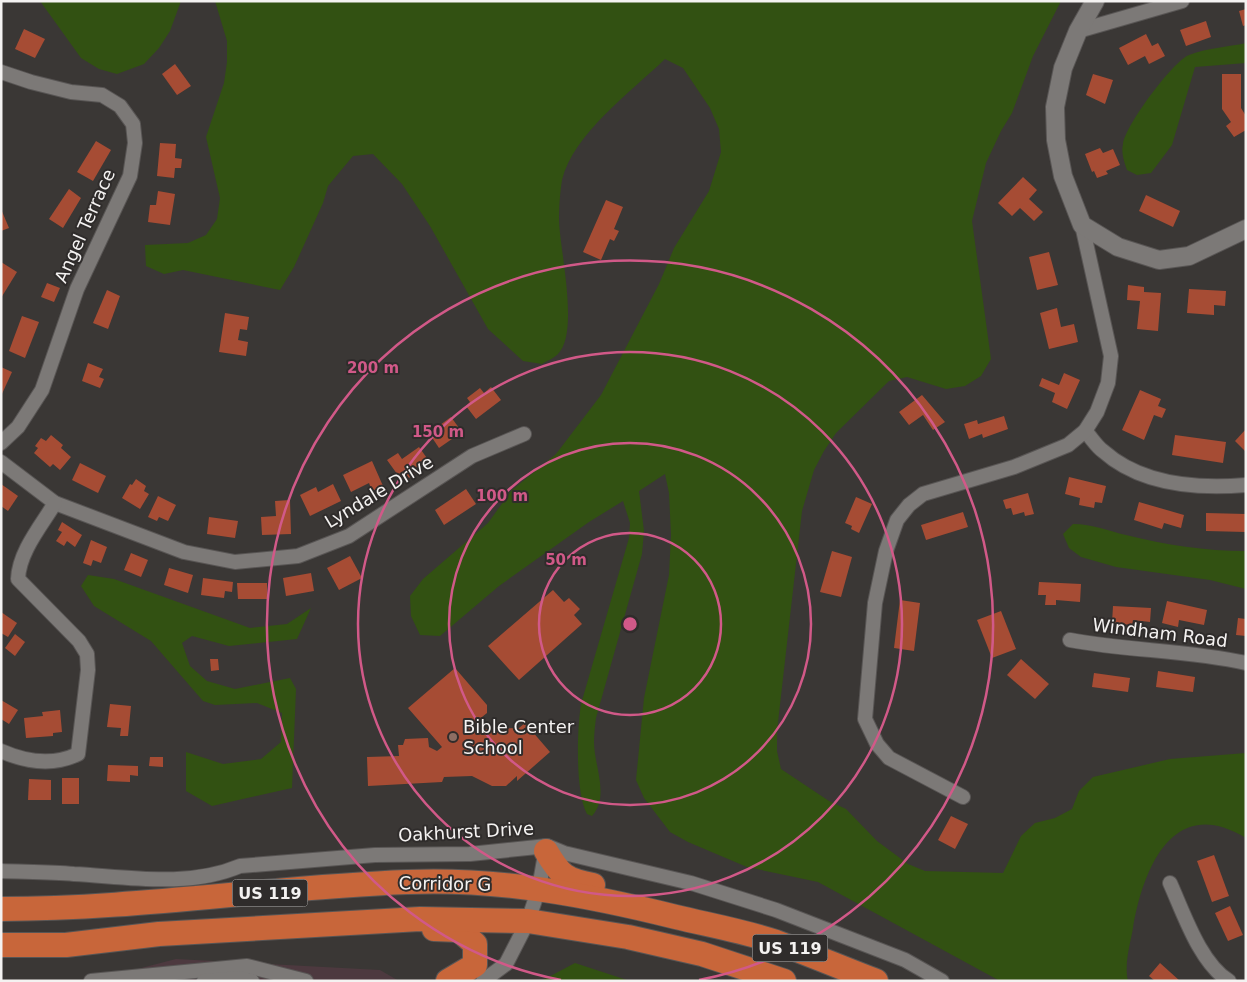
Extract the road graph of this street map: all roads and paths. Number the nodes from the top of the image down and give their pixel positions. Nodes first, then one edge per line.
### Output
1 (1095, 1) edge
2 (1182, 1) edge
3 (1078, 31) junction
4 (1, 72) edge
5 (1082, 225) junction
6 (1246, 229) edge
7 (1085, 430) junction
8 (524, 434) dead end
9 (1, 443) edge
10 (1, 462) edge
11 (1246, 485) edge
12 (55, 503) junction
13 (1070, 640) dead end
14 (1246, 663) edge
15 (1, 751) edge
16 (963, 797) dead end
17 (546, 849) junction
18 (1, 871) edge
19 (1170, 883) dead end
20 (539, 888) junction
21 (1, 909) edge
22 (528, 920) junction
23 (308, 925) junction
24 (741, 932) junction
25 (1, 945) edge
26 (486, 978) edge
27 (91, 981) edge
28 (204, 981) edge
29 (252, 981) edge
30 (306, 981) edge
31 (448, 981) edge
32 (464, 981) edge
33 (784, 981) edge
34 (876, 981) edge
35 (942, 981) edge
36 (1229, 981) edge

1 - 3 street
2 - 3 street
3 - 5 street
4 - 9 street, Angel Terrace
5 - 6 street
5 - 7 street
7 - 11 street
7 - 16 street
8 - 12 street, Lyndale Drive
10 - 12 street, Lyndale Drive
12 - 15 street
13 - 14 street, Windham Road
17 - 18 street, Oakhurst Drive
17 - 20 street
17 - 24 highway
17 - 35 street, Oakhurst Drive
19 - 36 street
20 - 21 highway, Corridor G / US 119
20 - 22 street
20 - 24 highway, Corridor G / US 119
22 - 23 highway, Corridor G / US 119
22 - 26 street
22 - 33 highway, Corridor G / US 119
23 - 25 highway, Corridor G / US 119
23 - 31 highway
24 - 34 highway, Corridor G / US 119
26 - 32 street
27 - 30 street
28 - 29 street

